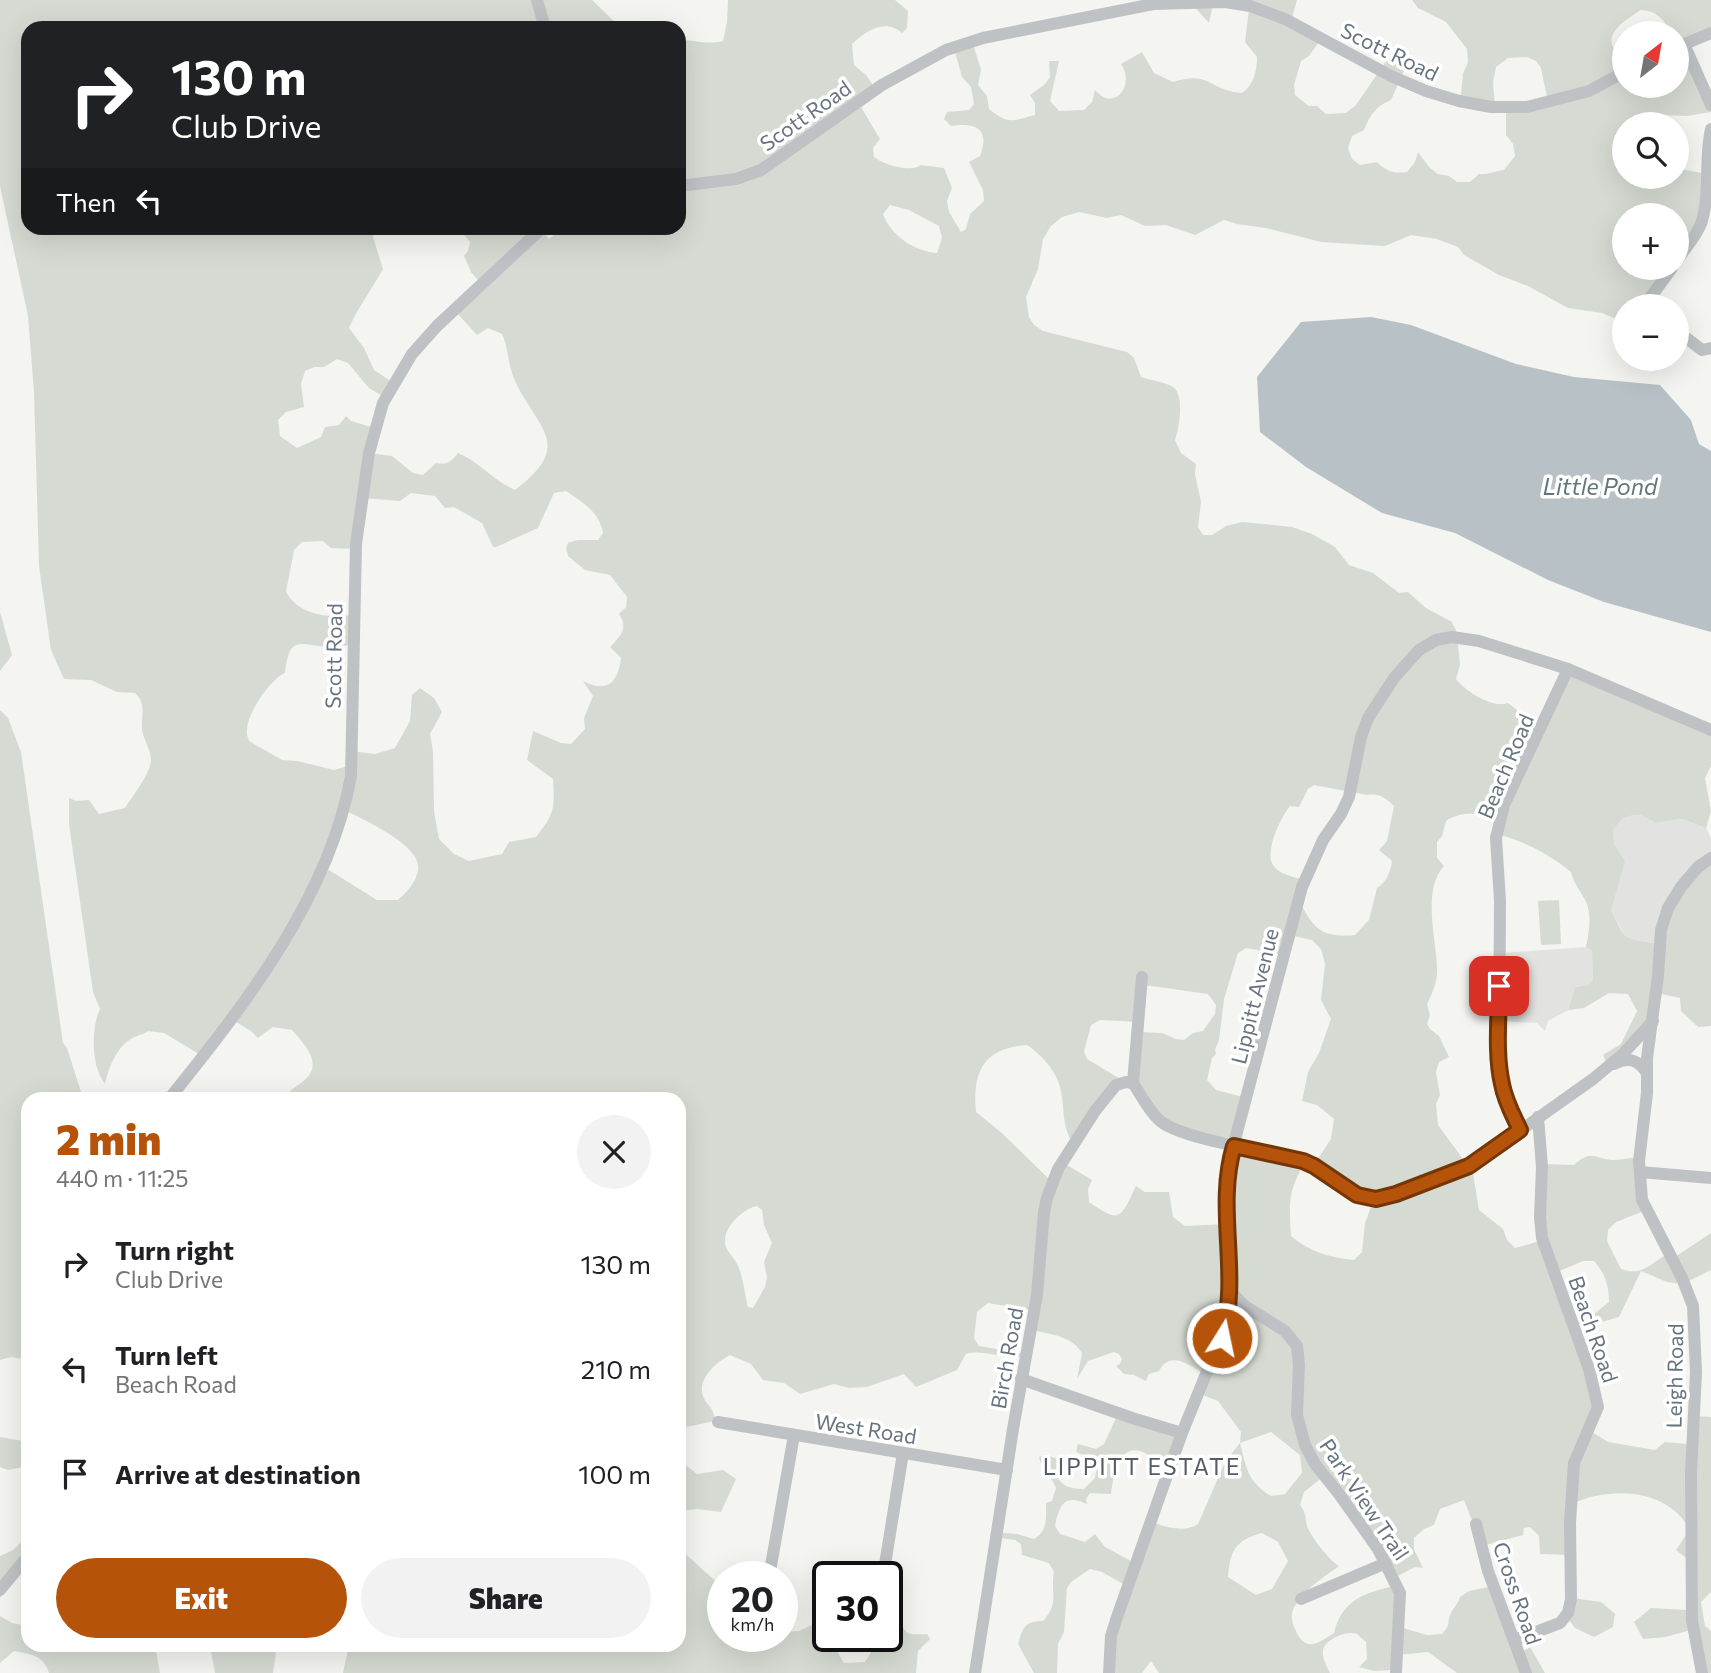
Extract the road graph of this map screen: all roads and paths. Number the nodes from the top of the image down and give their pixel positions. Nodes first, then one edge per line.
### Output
1 (537, 0) edge
2 (543, 21) edge
3 (1711, 33) edge
4 (1689, 42) edge
5 (1689, 63) edge
6 (1612, 79) edge
7 (1711, 105) edge
8 (1711, 129) edge
9 (686, 185) edge
10 (534, 235) edge
11 (1689, 244) edge
12 (1663, 280) edge
13 (1652, 294) edge
14 (1689, 340) edge
15 (1711, 348) edge
16 (1568, 669) junction
17 (1711, 730) edge
18 (1711, 858) edge
19 (1142, 977) dead end
20 (1653, 1021) junction
21 (1607, 1067) junction
22 (1647, 1073) junction
23 (1133, 1083) junction
24 (175, 1092) edge
25 (1538, 1117) junction
26 (1520, 1130) junction
27 (1234, 1146) junction
28 (1640, 1172) junction
29 (1711, 1178) edge
30 (1229, 1290) junction
31 (1021, 1380) junction
32 (718, 1422) dead end
33 (1182, 1433) junction
34 (794, 1435) junction
35 (903, 1453) junction
36 (1007, 1470) junction
37 (1476, 1524) dead end
38 (772, 1561) edge
39 (886, 1561) edge
40 (1385, 1563) junction
41 (21, 1564) edge
42 (0, 1590) edge
43 (1301, 1599) dead end
44 (1514, 1640) junction
45 (975, 1673) edge
46 (1109, 1673) edge
47 (1395, 1673) edge
48 (1525, 1673) edge
49 (1702, 1673) edge

1 - 2 street
3 - 4 street
5 - 7 street
6 - 9 street, Scott Road
8 - 11 street
10 - 24 street, Scott Road
12 - 13 street
14 - 15 street
16 - 17 street, Lippitt Avenue
16 - 26 street, Beach Road
16 - 27 street, Lippitt Avenue
18 - 20 street, Leigh Road
19 - 23 street
20 - 21 street
20 - 22 street, Leigh Road
21 - 22 street
21 - 25 street
22 - 28 street, Leigh Road
23 - 27 street
23 - 31 street, Birch Road
25 - 26 street
25 - 44 street, Beach Road
26 - 27 street
27 - 30 street, Lippitt Avenue
28 - 29 street
28 - 49 street, Leigh Road
30 - 33 street, Lippitt Avenue
30 - 40 street, Park View Trail
31 - 33 street
31 - 36 street, Birch Road
32 - 34 street, West Road
33 - 46 street, Lippitt Avenue
34 - 35 street, West Road
34 - 38 street
35 - 36 street, West Road
35 - 39 street
36 - 45 street, Birch Road
37 - 44 street, Cross Road
40 - 43 street
40 - 47 street, Park View Trail
41 - 42 street
44 - 48 street, Cross Road

